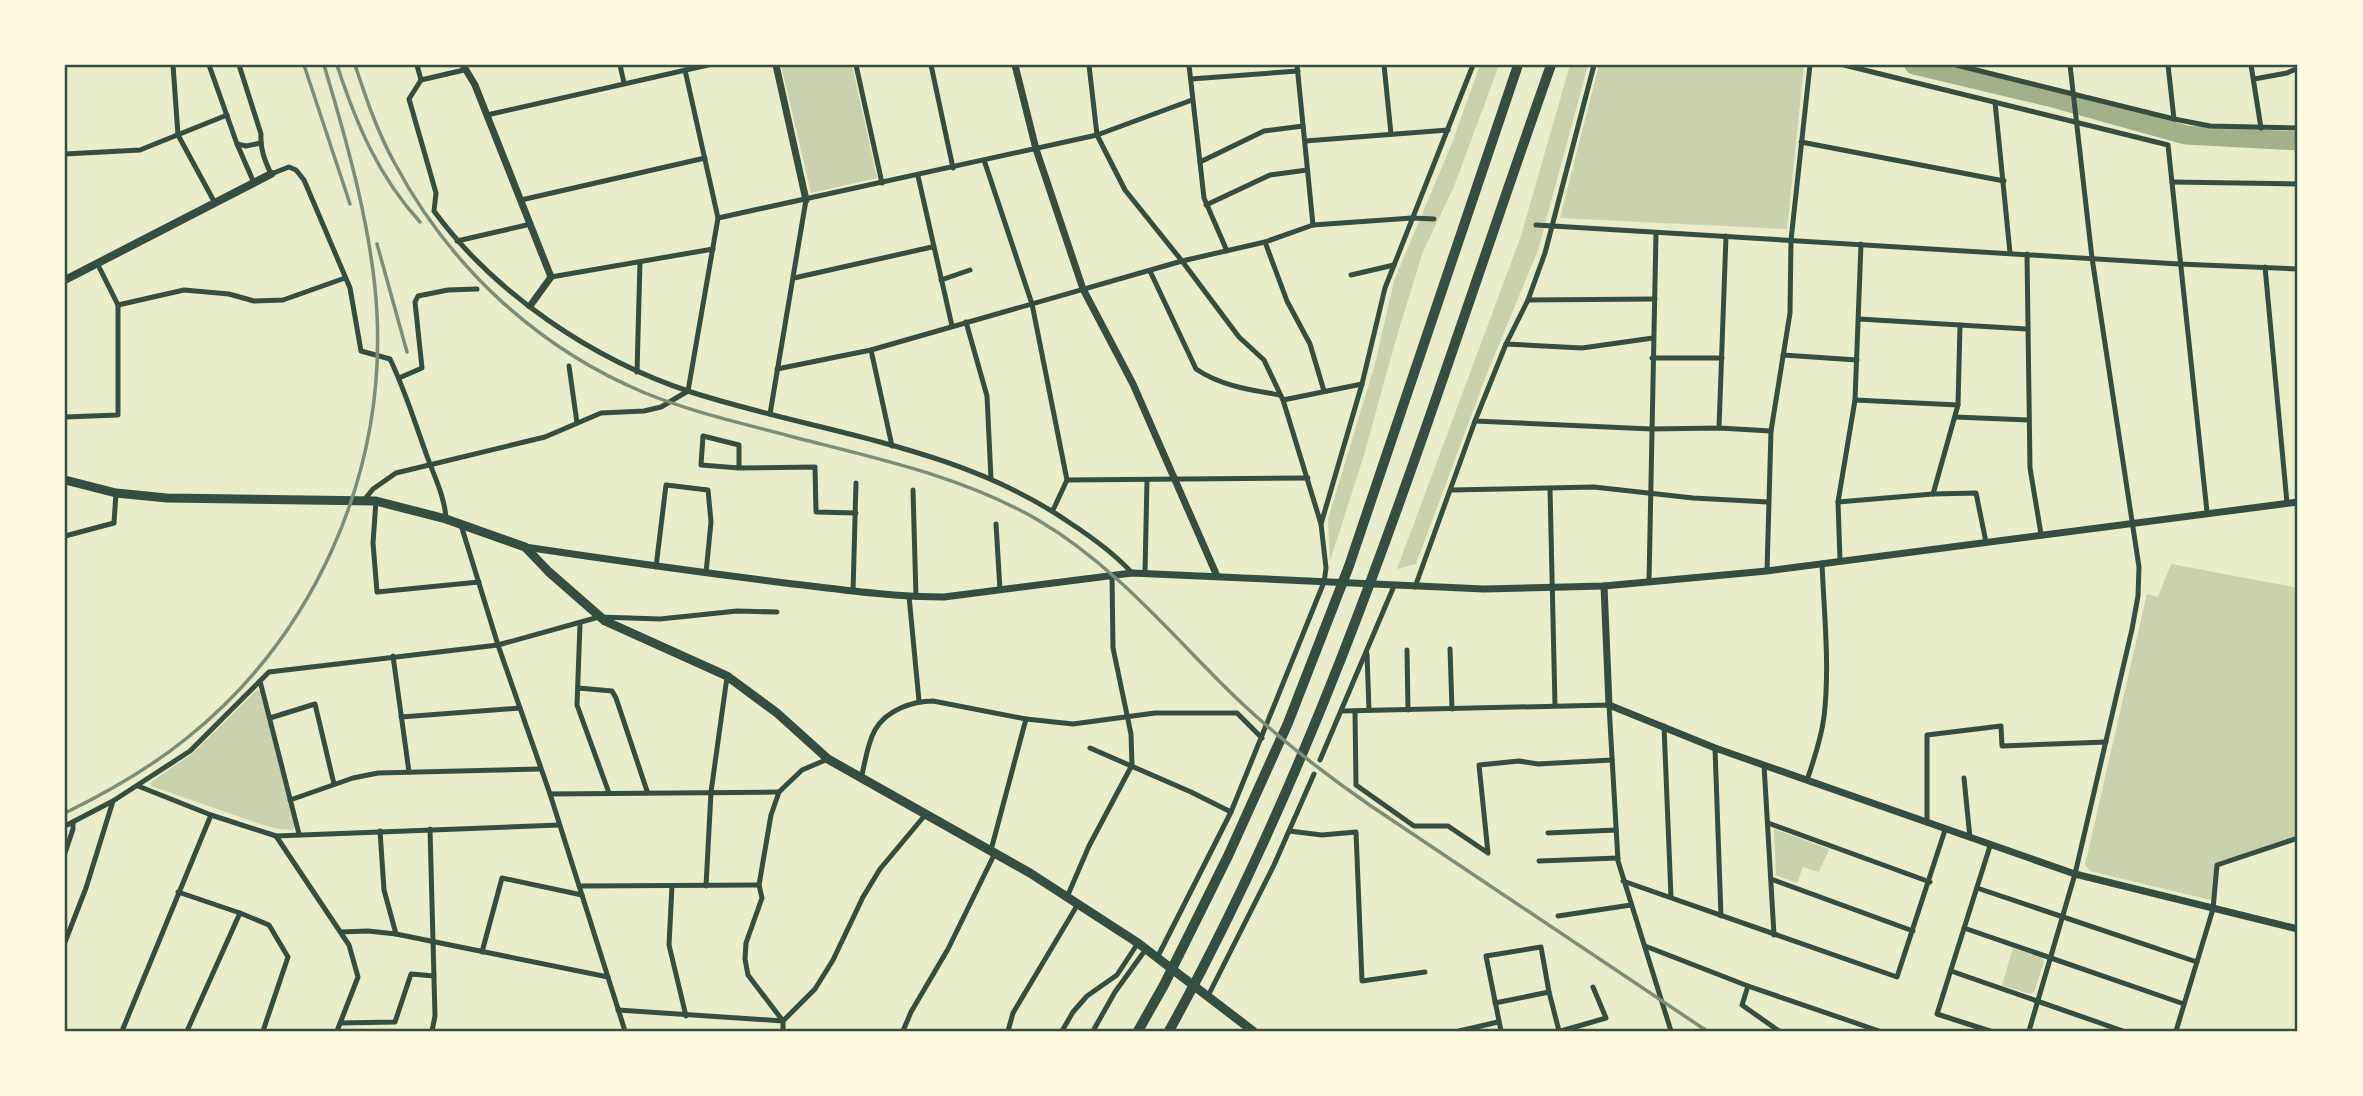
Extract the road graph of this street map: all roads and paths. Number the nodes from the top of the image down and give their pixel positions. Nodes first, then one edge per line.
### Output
1 (173, 65) edge
2 (209, 65) edge
3 (239, 65) edge
4 (417, 65) edge
5 (620, 65) edge
6 (708, 65) edge
7 (776, 65) edge
8 (856, 65) edge
9 (931, 65) edge
10 (1015, 65) edge
11 (1089, 65) edge
12 (1189, 65) edge
13 (1384, 65) edge
14 (1473, 65) edge
15 (1518, 65) edge
16 (1551, 65) edge
17 (1594, 65) edge
18 (1810, 65) edge
19 (1844, 65) edge
20 (1956, 65) edge
21 (1987, 65) edge
22 (2070, 65) edge
23 (2168, 65) edge
24 (2251, 65) edge
25 (464, 67) edge
26 (1297, 68) edge
27 (2298, 68) edge
28 (685, 70) junction
29 (1988, 73) junction
30 (1191, 79) junction
31 (2254, 79) junction
32 (421, 80) junction
33 (624, 83) junction
34 (2073, 95) junction
35 (1192, 100) junction
36 (1995, 102) junction
37 (228, 115) junction
38 (487, 115) junction
39 (2174, 119) junction
40 (2076, 121) junction
41 (1303, 126) junction
42 (2261, 128) junction
43 (2298, 128) edge
44 (1448, 130) junction
45 (1391, 134) junction
46 (178, 135) junction
47 (1097, 135) junction
48 (1305, 141) junction
49 (1801, 142) junction
50 (261, 143) junction
51 (237, 144) junction
52 (1036, 149) junction
53 (65, 154) edge
54 (705, 159) junction
55 (984, 160) junction
56 (1200, 162) junction
57 (953, 168) junction
58 (1307, 170) junction
59 (271, 174) junction
60 (918, 176) junction
61 (2004, 181) junction
62 (2172, 182) junction
63 (254, 183) junction
64 (882, 183) junction
65 (2298, 184) edge
66 (522, 200) junction
67 (806, 200) junction
68 (215, 203) junction
69 (1206, 205) junction
70 (718, 218) junction
71 (1412, 218) junction
72 (1434, 219) dead end
73 (531, 223) junction
74 (1312, 225) junction
75 (1536, 225) dead end
76 (1552, 226) junction
77 (1656, 233) junction
78 (1726, 236) junction
79 (1791, 240) junction
80 (457, 241) junction
81 (1265, 242) junction
82 (1861, 244) junction
83 (932, 247) junction
84 (713, 249) junction
85 (1227, 251) junction
86 (2010, 253) junction
87 (2028, 254) junction
88 (2092, 258) junction
89 (1182, 261) junction
90 (640, 262) junction
91 (97, 263) junction
92 (2179, 264) junction
93 (1394, 265) junction
94 (2265, 267) junction
95 (2298, 268) edge
96 (970, 270) dead end
97 (1150, 271) junction
98 (1351, 275) dead end
99 (551, 277) junction
100 (345, 278) junction
101 (794, 278) junction
102 (65, 280) edge
103 (941, 280) junction
104 (477, 289) dead end
105 (1083, 289) junction
106 (1655, 299) junction
107 (1528, 300) junction
108 (1032, 304) junction
109 (118, 305) junction
110 (530, 306) junction
111 (1858, 319) junction
112 (966, 323) junction
113 (952, 326) junction
114 (1960, 326) junction
115 (2027, 329) junction
116 (1653, 338) junction
117 (1507, 344) junction
118 (872, 350) junction
119 (1783, 355) junction
120 (1652, 358) junction
121 (1722, 358) junction
122 (1857, 360) junction
123 (569, 366) dead end
124 (777, 369) junction
125 (637, 372) junction
126 (399, 378) junction
127 (1362, 384) junction
128 (688, 391) junction
129 (1324, 391) junction
130 (1282, 398) junction
131 (1856, 400) junction
132 (1958, 405) junction
133 (770, 414) junction
134 (65, 417) edge
135 (1955, 417) junction
136 (2028, 420) junction
137 (1475, 421) junction
138 (577, 423) junction
139 (1718, 428) junction
140 (1651, 429) junction
141 (1771, 431) junction
142 (892, 446) junction
143 (430, 464) junction
144 (739, 468) junction
145 (1308, 478) junction
146 (991, 479) junction
147 (1067, 480) junction
148 (1147, 480) junction
149 (1176, 480) junction
150 (65, 481) edge
151 (856, 483) dead end
152 (1550, 489) junction
153 (913, 490) dead end
154 (1452, 490) junction
155 (1649, 492) junction
156 (116, 493) junction
157 (1933, 494) junction
158 (364, 500) junction
159 (376, 501) junction
160 (1768, 502) junction
161 (1838, 502) junction
162 (2298, 502) edge
163 (2287, 503) junction
164 (1053, 510) junction
165 (2207, 512) junction
166 (856, 513) junction
167 (446, 519) junction
168 (2134, 521) junction
169 (996, 524) dead end
170 (1321, 524) junction
171 (461, 525) junction
172 (2041, 534) junction
173 (65, 536) edge
174 (1986, 542) junction
175 (525, 547) junction
176 (1840, 560) junction
177 (1822, 563) junction
178 (656, 567) junction
179 (1767, 571) junction
180 (706, 573) junction
181 (1132, 573) junction
182 (1145, 573) junction
183 (1112, 575) junction
184 (1217, 576) junction
185 (478, 582) junction
186 (1324, 582) junction
187 (1649, 583) junction
188 (1394, 586) junction
189 (1604, 586) junction
190 (1415, 587) junction
191 (1552, 588) junction
192 (1000, 590) junction
193 (853, 592) junction
194 (912, 597) junction
195 (777, 612) dead end
196 (598, 617) junction
197 (580, 624) junction
198 (498, 645) junction
199 (1366, 649) junction
200 (1450, 649) dead end
201 (1407, 650) dead end
202 (393, 656) junction
203 (727, 676) junction
204 (260, 681) junction
205 (578, 688) junction
206 (919, 701) junction
207 (1555, 705) junction
208 (1609, 705) junction
209 (520, 708) junction
210 (1452, 709) junction
211 (1369, 710) junction
212 (1408, 710) junction
213 (1342, 711) junction
214 (1355, 711) junction
215 (1127, 716) junction
216 (401, 717) junction
217 (270, 718) junction
218 (1026, 719) junction
219 (1664, 726) junction
220 (1262, 738) junction
221 (2106, 742) junction
222 (1090, 748) dead end
223 (1715, 748) junction
224 (828, 759) junction
225 (1320, 760) dead end
226 (1612, 760) junction
227 (1132, 765) junction
228 (1764, 765) junction
229 (540, 769) junction
230 (409, 772) junction
231 (1314, 774) dead end
232 (1964, 778) dead end
233 (861, 779) junction
234 (1807, 780) junction
235 (334, 784) junction
236 (138, 786) junction
237 (647, 791) junction
238 (710, 792) junction
239 (779, 792) junction
240 (609, 793) junction
241 (550, 794) junction
242 (290, 800) junction
243 (114, 801) junction
244 (1231, 812) junction
245 (926, 814) junction
246 (211, 815) junction
247 (73, 822) junction
248 (1768, 823) junction
249 (1927, 823) junction
250 (65, 825) edge
251 (559, 825) junction
252 (430, 829) junction
253 (1616, 830) junction
254 (1945, 830) junction
255 (380, 831) junction
256 (1289, 831) junction
257 (1548, 833) dead end
258 (299, 834) junction
259 (276, 836) junction
260 (1970, 838) junction
261 (2298, 838) edge
262 (1990, 846) junction
263 (993, 852) junction
264 (65, 853) edge
265 (1618, 858) junction
266 (1539, 861) dead end
267 (2075, 874) junction
268 (1771, 879) junction
269 (1623, 881) junction
270 (1930, 882) junction
271 (759, 885) junction
272 (579, 886) junction
273 (672, 886) junction
274 (706, 886) junction
275 (1978, 888) junction
276 (178, 892) junction
277 (582, 895) junction
278 (1067, 897) junction
279 (1671, 897) junction
280 (1078, 904) junction
281 (1631, 905) junction
282 (2213, 909) junction
283 (240, 913) junction
284 (1558, 916) dead end
285 (1721, 916) junction
286 (2063, 917) junction
287 (1964, 928) junction
288 (2298, 929) edge
289 (1913, 931) junction
290 (341, 932) junction
291 (396, 934) junction
292 (1774, 934) junction
293 (432, 940) junction
294 (65, 942) edge
295 (1142, 946) junction
296 (1645, 946) junction
297 (482, 952) junction
298 (1157, 958) junction
299 (2051, 958) junction
300 (2197, 962) junction
301 (1951, 971) junction
302 (1425, 972) dead end
303 (434, 976) junction
304 (608, 977) junction
305 (1748, 986) junction
306 (1593, 987) dead end
307 (1549, 992) junction
308 (1209, 996) junction
309 (2038, 1002) junction
310 (1495, 1003) junction
311 (2184, 1004) junction
312 (618, 1010) junction
313 (686, 1016) junction
314 (783, 1021) junction
315 (1498, 1022) junction
316 (340, 1023) junction
317 (1242, 1027) edge
318 (122, 1031) edge
319 (187, 1031) edge
320 (264, 1031) edge
321 (337, 1031) edge
322 (432, 1031) edge
323 (625, 1031) edge
324 (783, 1031) edge
325 (903, 1031) edge
326 (1008, 1031) edge
327 (1062, 1031) edge
328 (1093, 1031) edge
329 (1138, 1031) edge
330 (1169, 1031) edge
331 (1253, 1031) edge
332 (1459, 1031) edge
333 (1501, 1031) edge
334 (1560, 1031) edge
335 (1671, 1031) edge
336 (1779, 1031) edge
337 (1879, 1031) edge
338 (1990, 1031) edge
339 (2029, 1031) edge
340 (2123, 1031) edge
341 (2176, 1031) edge

1 - 46 street
2 - 37 street
3 - 50 street
4 - 32 street
5 - 33 street
6 - 28 street
7 - 67 street
8 - 64 street
9 - 57 street
10 - 52 street
11 - 47 street
12 - 30 street
13 - 45 street
14 - 44 street
15 - 329 highway
16 - 330 highway
17 - 76 street
18 - 49 street
19 - 36 street
20 - 29 street
21 - 29 street
22 - 34 street
23 - 39 street
24 - 31 street
25 - 32 street
25 - 38 street
26 - 30 street
26 - 41 street
27 - 31 street
28 - 33 street
28 - 54 street
29 - 34 street
30 - 35 street
31 - 42 street
32 - 80 street
33 - 38 street
34 - 39 street
34 - 40 street
35 - 47 street
35 - 56 street
36 - 40 street
36 - 61 street
37 - 46 street
37 - 51 street
38 - 66 street
39 - 42 street
40 - 62 street
40 - 88 street
41 - 48 street
41 - 56 street
42 - 43 street
44 - 45 street
44 - 71 street
45 - 48 street
46 - 53 street
46 - 68 street
47 - 52 street
47 - 89 street
48 - 58 street
49 - 61 street
49 - 79 street
50 - 51 street
50 - 59 street
51 - 63 street
52 - 55 street
52 - 105 street
54 - 66 street
54 - 70 street
55 - 57 street
55 - 108 street
56 - 69 street
57 - 60 street
58 - 69 street
58 - 74 street
59 - 63 main road
59 - 100 street
60 - 64 street
60 - 83 street
61 - 86 street
62 - 65 street
62 - 92 street
63 - 68 main road
64 - 67 street
66 - 73 street
67 - 70 street
67 - 101 street
68 - 91 main road
69 - 85 street
70 - 84 street
71 - 72 street
71 - 74 street
71 - 93 street
73 - 80 street
73 - 99 street
74 - 81 street
75 - 76 street
76 - 77 street
76 - 107 street
77 - 78 street
77 - 106 street
78 - 79 street
78 - 121 street
79 - 82 street
79 - 119 street
80 - 110 street
81 - 85 street
81 - 129 street
82 - 86 street
82 - 111 street
83 - 101 street
83 - 103 street
84 - 90 street
84 - 128 street
85 - 89 street
86 - 87 street
87 - 88 street
87 - 115 street
88 - 92 street
88 - 168 street
89 - 97 street
89 - 130 street
90 - 99 street
90 - 125 street
91 - 102 main road
91 - 109 street
92 - 94 street
92 - 165 street
93 - 98 street
93 - 127 street
94 - 95 street
94 - 163 street
96 - 103 street
97 - 105 street
97 - 130 street
99 - 110 street
100 - 109 street
100 - 126 street
101 - 124 street
103 - 113 street
104 - 126 street
105 - 108 street
105 - 149 street
106 - 107 street
106 - 116 street
107 - 117 street
108 - 112 street
108 - 147 street
109 - 134 street
110 - 125 street
111 - 114 street
111 - 122 street
112 - 113 street
112 - 146 street
113 - 118 street
114 - 115 street
114 - 132 street
115 - 136 street
116 - 117 street
116 - 120 street
117 - 137 street
118 - 124 street
118 - 142 street
119 - 122 street
119 - 141 street
120 - 121 street
120 - 140 street
121 - 139 street
122 - 131 street
123 - 138 street
124 - 133 street
125 - 128 street
126 - 143 street
127 - 129 street
127 - 170 street
128 - 133 street
128 - 138 street
129 - 130 street
130 - 145 street
131 - 132 street
131 - 161 street
132 - 135 street
133 - 142 street
135 - 136 street
135 - 157 street
136 - 172 street
137 - 140 street
137 - 154 street
138 - 143 street
139 - 140 street
139 - 141 street
140 - 155 street
141 - 160 street
142 - 146 street
143 - 158 street
143 - 167 street
144 - 144 street
144 - 166 street
145 - 149 street
145 - 170 street
146 - 164 street
147 - 148 street
147 - 164 street
148 - 149 street
148 - 182 street
149 - 184 street
150 - 156 main road
151 - 166 street
152 - 154 street
152 - 155 street
152 - 191 street
153 - 194 street
154 - 190 street
155 - 160 street
155 - 187 street
156 - 158 main road
156 - 173 street
157 - 161 street
157 - 174 street
158 - 159 main road
159 - 167 main road
159 - 185 street
160 - 179 street
161 - 176 street
162 - 163 street
163 - 165 street
164 - 181 street
165 - 168 street
166 - 193 street
167 - 171 main road
168 - 172 street
168 - 221 street
169 - 192 street
170 - 186 street
171 - 175 main road
171 - 185 street
172 - 174 street
174 - 176 street
175 - 178 street
175 - 196 main road
176 - 177 street
177 - 179 street
177 - 234 street
178 - 180 street
178 - 180 street
179 - 187 street
180 - 193 street
181 - 182 street
181 - 183 street
182 - 184 street
183 - 192 street
183 - 215 street
184 - 186 street
185 - 198 street
186 - 188 street
186 - 220 street
187 - 189 street
188 - 190 street
188 - 199 street
189 - 191 street
189 - 208 street
190 - 191 street
191 - 207 street
192 - 194 street
193 - 194 street
194 - 206 street
195 - 196 street
196 - 197 street
196 - 203 main road
197 - 198 street
197 - 205 street
198 - 202 street
198 - 209 street
199 - 211 street
199 - 213 street
200 - 210 street
201 - 212 street
202 - 204 street
202 - 216 street
203 - 224 main road
203 - 238 street
204 - 217 street
204 - 236 street
205 - 237 street
205 - 240 street
206 - 218 street
206 - 233 street
207 - 208 street
207 - 210 street
208 - 219 street
208 - 226 street
209 - 216 street
209 - 229 street
210 - 212 street
211 - 212 street
211 - 214 street
213 - 214 street
213 - 225 street
214 - 226 street
215 - 218 street
215 - 220 street
215 - 227 street
216 - 230 street
217 - 235 street
217 - 242 street
218 - 263 street
219 - 223 street
219 - 279 street
220 - 244 street
221 - 249 street
221 - 267 street
222 - 227 street
223 - 228 street
223 - 285 street
224 - 233 main road
224 - 239 street
226 - 253 street
227 - 244 street
227 - 278 street
228 - 234 street
228 - 248 street
229 - 230 street
229 - 241 street
230 - 235 street
231 - 256 street
232 - 260 street
233 - 245 main road
234 - 249 street
235 - 242 street
236 - 243 street
236 - 246 street
237 - 238 street
237 - 240 street
238 - 239 street
238 - 274 street
239 - 271 street
240 - 241 street
241 - 251 street
242 - 258 street
243 - 247 street
243 - 294 street
244 - 298 street
245 - 263 main road
245 - 314 street
246 - 259 street
246 - 276 street
247 - 250 street
247 - 264 street
248 - 268 street
248 - 270 street
249 - 254 street
251 - 252 street
251 - 272 street
252 - 255 street
252 - 293 street
253 - 257 street
253 - 265 street
254 - 260 street
254 - 270 street
255 - 258 street
255 - 291 street
256 - 302 street
256 - 308 street
258 - 259 street
259 - 290 street
260 - 262 street
261 - 282 street
262 - 267 street
262 - 275 street
263 - 278 main road
263 - 325 street
265 - 266 street
265 - 269 street
267 - 282 street
267 - 286 street
268 - 289 street
268 - 292 street
269 - 279 street
269 - 281 street
270 - 289 street
271 - 274 street
271 - 314 street
272 - 273 street
272 - 277 street
273 - 274 street
273 - 313 street
275 - 286 street
275 - 287 street
276 - 283 street
276 - 318 street
277 - 297 street
277 - 304 street
278 - 280 main road
279 - 285 street
280 - 295 main road
280 - 326 street
281 - 284 street
281 - 296 street
282 - 288 street
282 - 300 street
283 - 319 street
283 - 320 street
285 - 292 street
286 - 299 street
286 - 300 street
287 - 299 street
287 - 301 street
289 - 292 street
290 - 291 street
290 - 316 street
291 - 293 street
293 - 297 street
293 - 303 street
295 - 298 main road
295 - 327 street
295 - 328 street
296 - 305 street
296 - 335 street
297 - 304 street
298 - 308 main road
299 - 309 street
299 - 311 street
300 - 311 street
301 - 309 street
301 - 338 street
303 - 316 street
303 - 322 street
304 - 312 street
305 - 336 street
305 - 337 street
306 - 334 street
307 - 310 street
307 - 310 street
307 - 334 street
308 - 317 main road
309 - 339 street
309 - 340 street
310 - 315 street
311 - 341 street
312 - 313 street
312 - 323 street
313 - 314 street
314 - 324 street
315 - 332 street
315 - 333 street
316 - 321 street
317 - 331 main road

